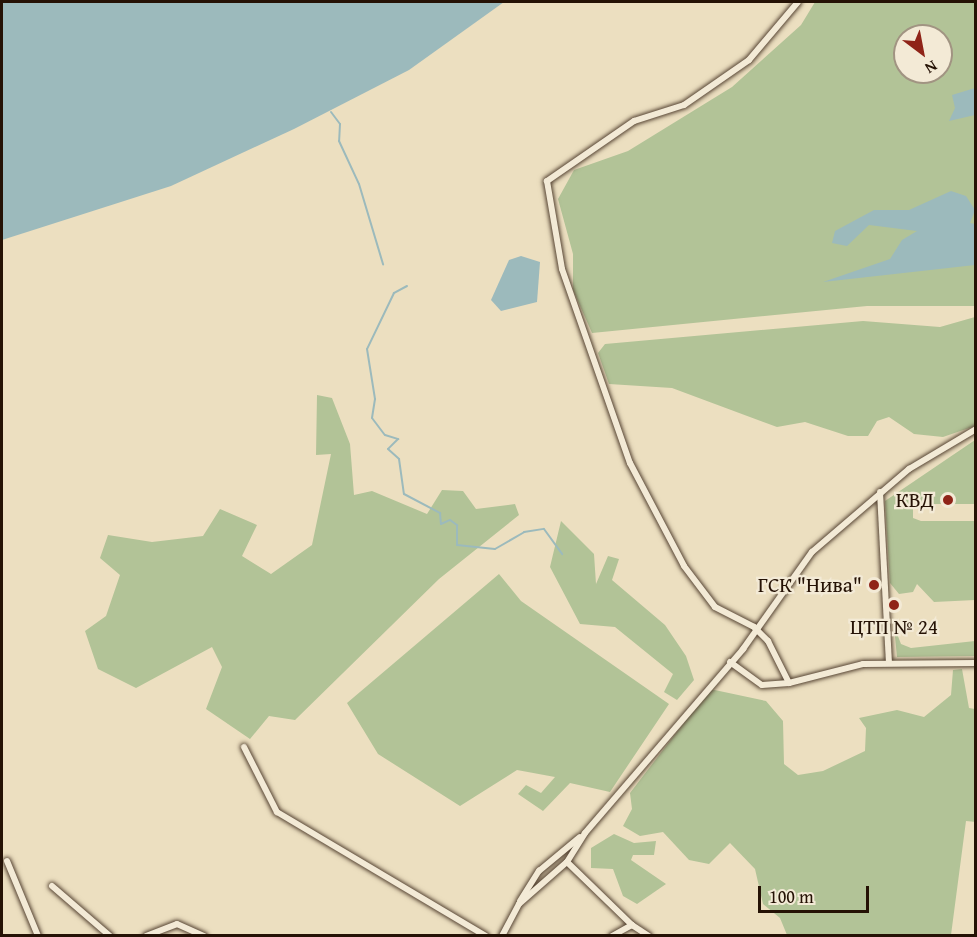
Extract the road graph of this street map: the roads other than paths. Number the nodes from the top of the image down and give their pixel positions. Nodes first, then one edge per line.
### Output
1 (798, 2) edge
2 (975, 429) edge
3 (880, 492) junction
4 (754, 627) junction
5 (730, 662) junction
6 (889, 663) junction
7 (975, 663) edge
8 (789, 683) junction
9 (244, 747) dead end
10 (585, 833) junction
11 (7, 861) dead end
12 (567, 862) junction
13 (52, 886) dead end
14 (519, 904) junction
15 (632, 925) junction
16 (38, 936) edge
17 (110, 936) edge
18 (146, 936) edge
19 (204, 936) edge
20 (486, 936) edge
21 (502, 936) edge
22 (612, 936) edge
23 (649, 936) edge

1 - 4 street
2 - 3 street
3 - 4 street
3 - 6 street
4 - 5 street
4 - 8 street
5 - 8 street
5 - 10 street
6 - 7 street
6 - 8 street
9 - 20 street
10 - 12 street
10 - 14 street
11 - 16 street
12 - 14 street
12 - 15 street
13 - 17 street
14 - 21 street
15 - 22 street
15 - 23 street
18 - 19 street

